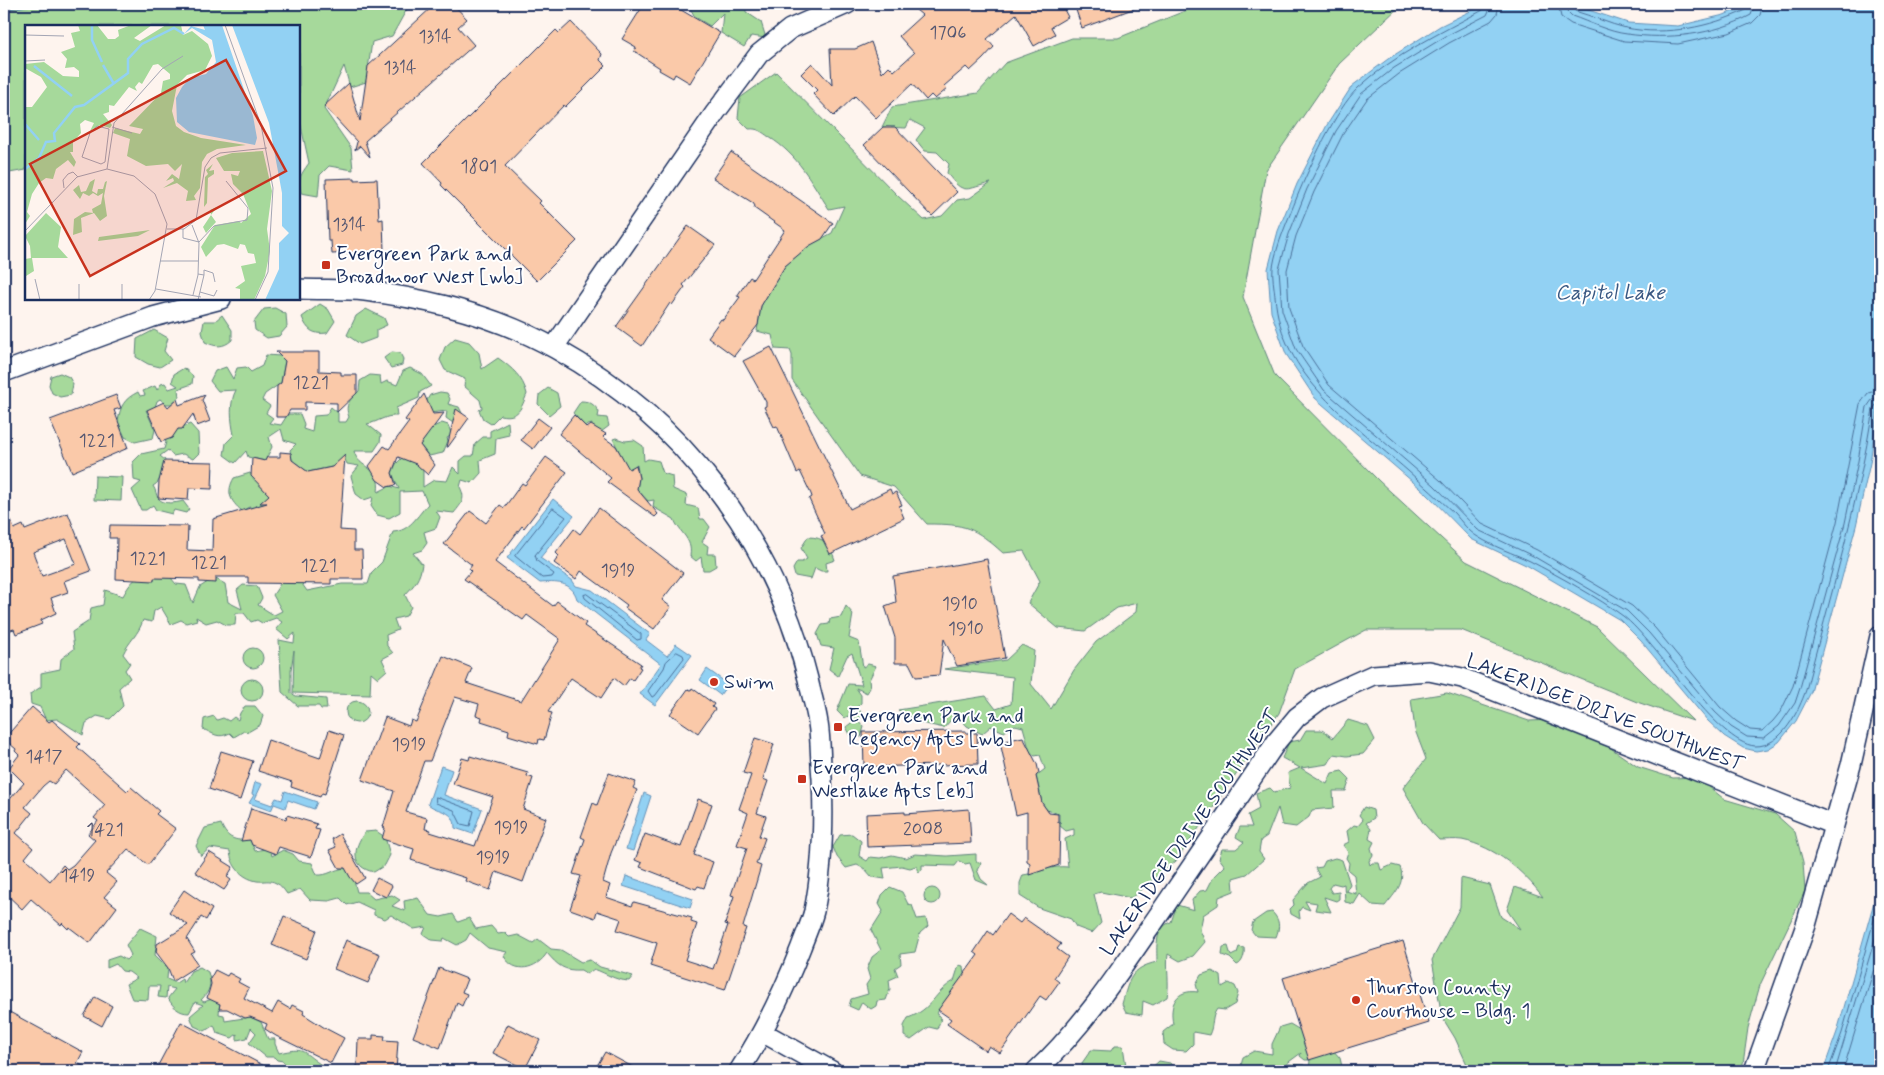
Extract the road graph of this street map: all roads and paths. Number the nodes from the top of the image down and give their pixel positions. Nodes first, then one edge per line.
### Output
1 (847, 4) edge
2 (300, 289) edge
3 (217, 300) edge
4 (554, 347) junction
5 (4, 372) edge
6 (1880, 636) edge
7 (1834, 825) junction
8 (762, 1032) junction
9 (739, 1071) edge
10 (832, 1071) edge
11 (1036, 1071) edge
12 (1754, 1071) edge

1 - 4 street
2 - 4 street
3 - 5 street
4 - 8 street
6 - 7 street
7 - 11 street, LAKERIDGE DRIVE SOUTHWEST
7 - 12 street
8 - 9 street
8 - 10 street

